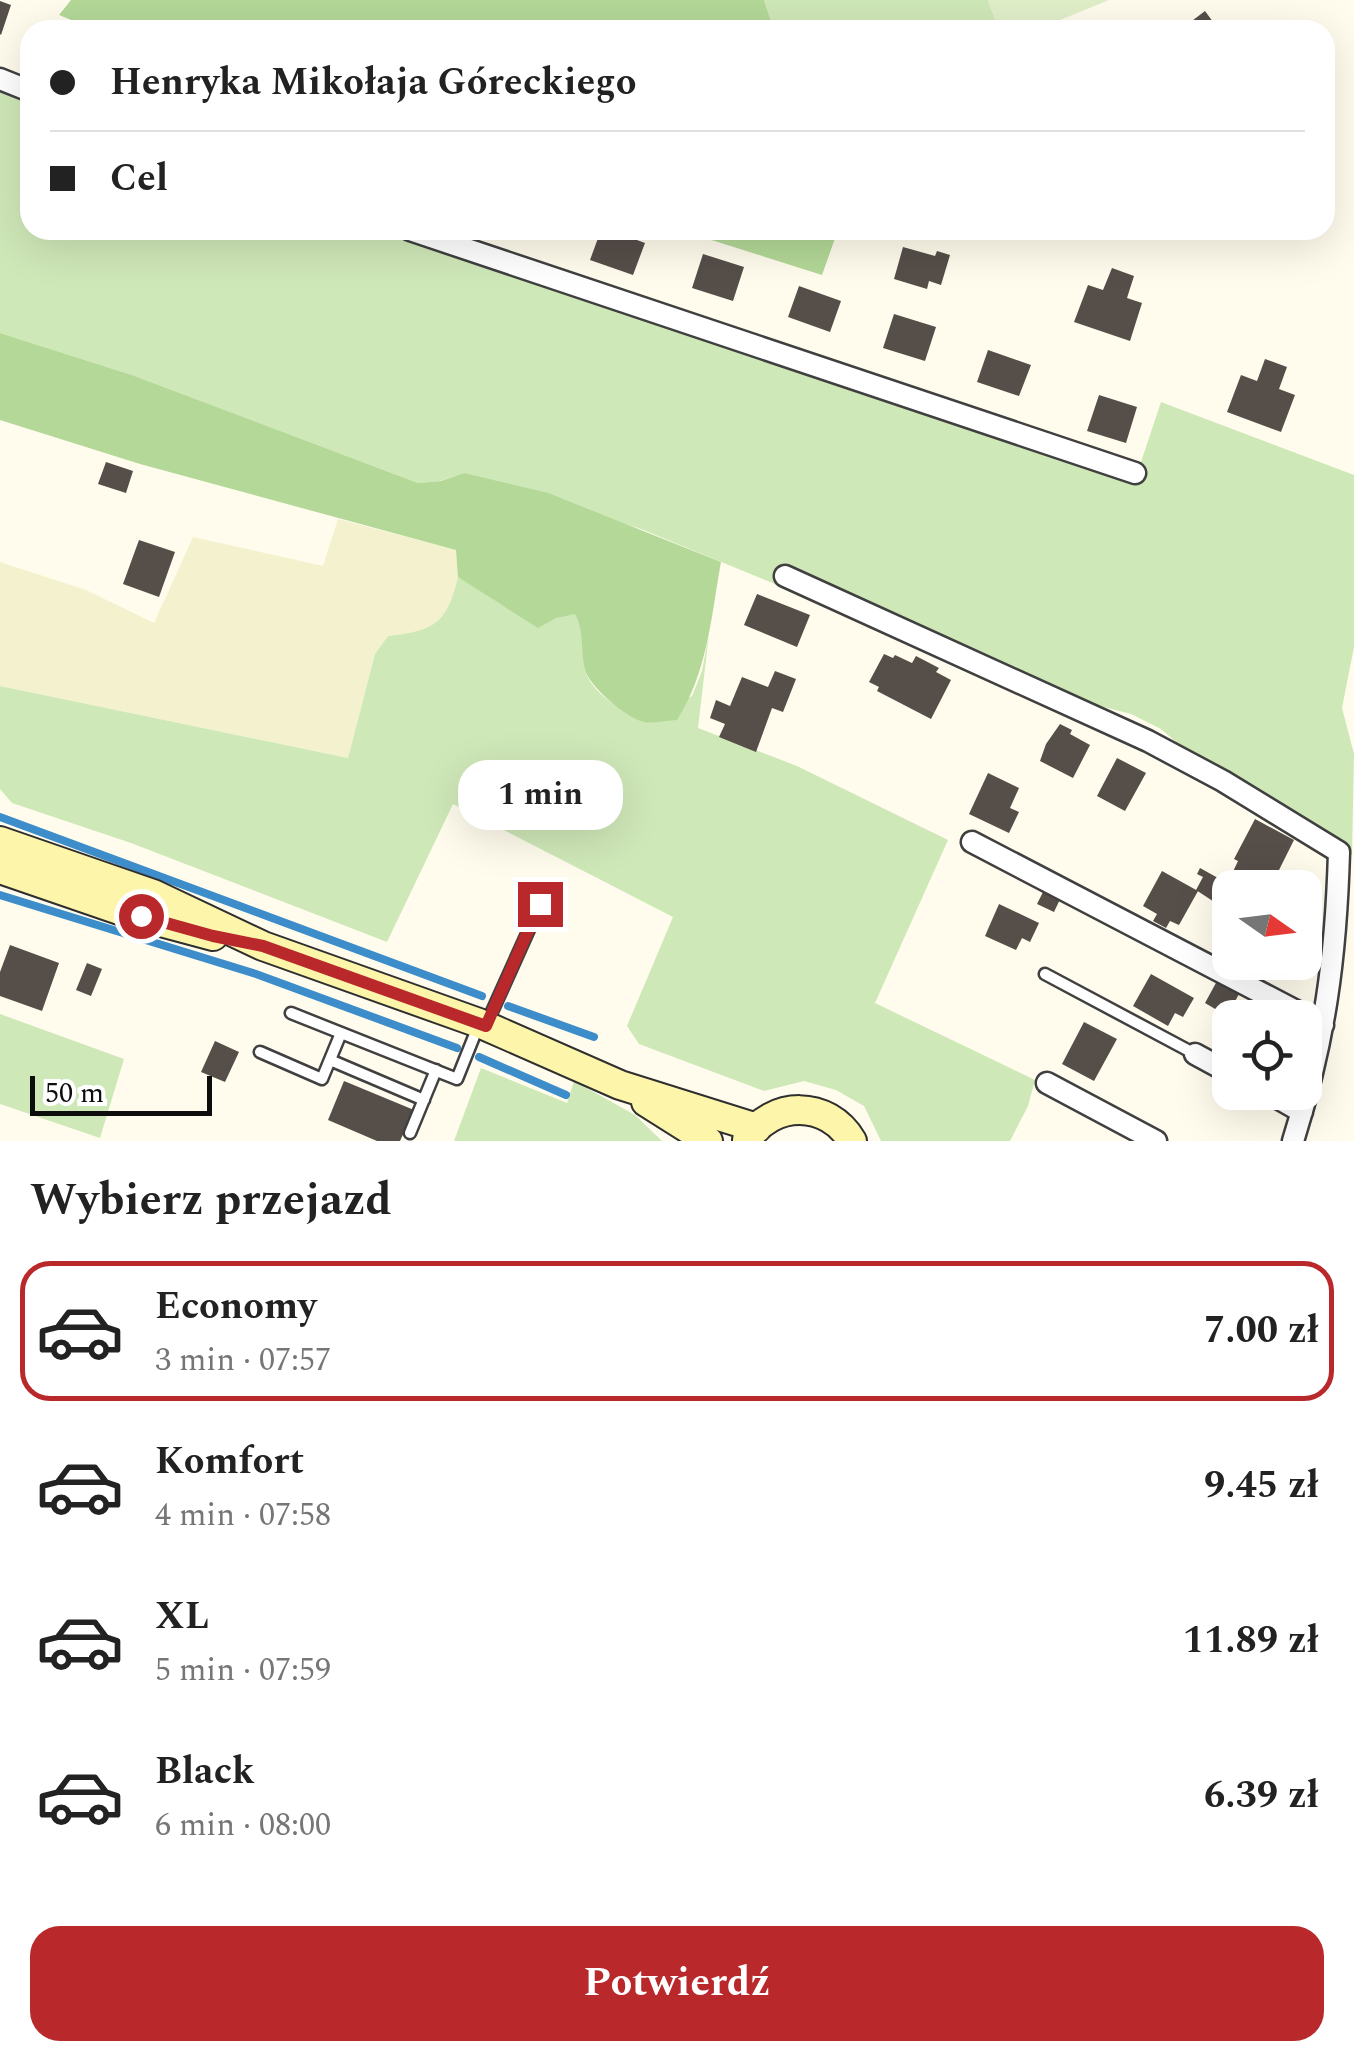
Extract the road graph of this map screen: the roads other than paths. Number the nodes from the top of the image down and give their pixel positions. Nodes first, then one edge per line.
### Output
1 (440, 240) edge
2 (1135, 473) dead end
3 (786, 576) dead end
4 (0, 841) edge
5 (972, 842) dead end
6 (0, 869) edge
7 (540, 904) dead end
8 (263, 946) junction
9 (1045, 974) dead end
10 (291, 1013) dead end
11 (483, 1025) junction
12 (1324, 1025) junction
13 (341, 1033) junction
14 (260, 1052) dead end
15 (1194, 1054) joint
16 (330, 1060) junction
17 (1212, 1064) edge
18 (436, 1070) junction
19 (1047, 1083) dead end
20 (620, 1084) junction
21 (424, 1100) junction
22 (657, 1110) junction
23 (1299, 1110) edge
24 (1302, 1112) junction
25 (410, 1133) dead end
26 (752, 1134) edge
27 (678, 1141) edge
28 (708, 1141) edge
29 (852, 1141) edge
30 (1156, 1141) edge
31 (1293, 1141) edge

1 - 2 street
3 - 12 street
4 - 8 main road
5 - 12 street
6 - 8 main road
7 - 11 lane
8 - 11 main road
9 - 15 lane
10 - 13 lane
11 - 18 lane
11 - 20 main road
12 - 24 street
13 - 16 lane
13 - 18 lane
14 - 16 lane
15 - 17 street
16 - 21 lane
18 - 21 lane
19 - 30 street
20 - 22 main road
20 - 26 main road
21 - 25 lane
22 - 27 main road
22 - 28 main road
23 - 24 street
24 - 31 street
26 - 29 main road

